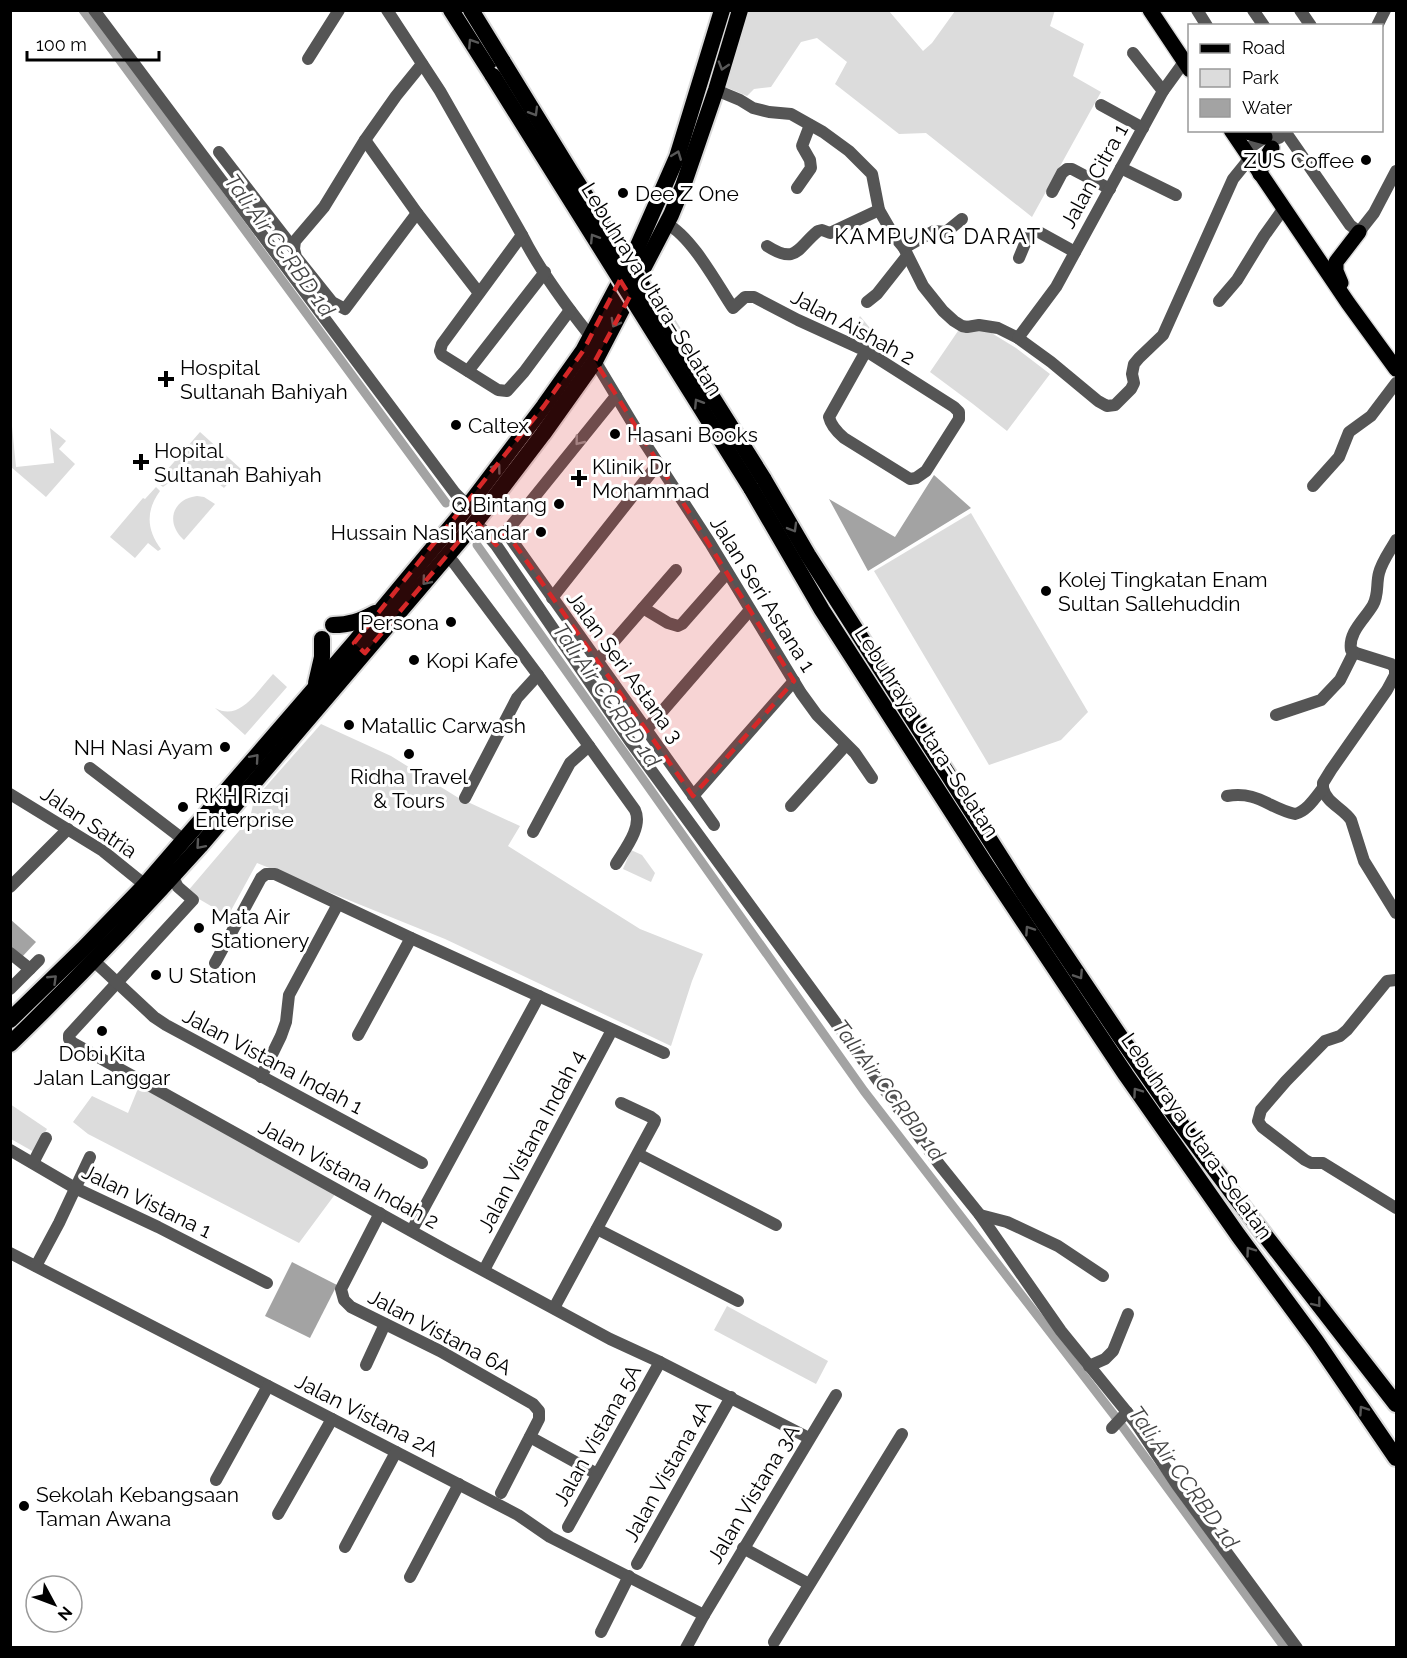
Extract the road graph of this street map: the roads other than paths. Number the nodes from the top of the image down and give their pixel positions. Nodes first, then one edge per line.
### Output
1 (94, 10) edge
2 (339, 10) edge
3 (387, 10) edge
4 (451, 10) edge
5 (471, 10) edge
6 (722, 10) edge
7 (740, 10) edge
8 (1150, 10) edge
9 (1197, 10) edge
10 (1253, 10) edge
11 (1385, 10) edge
12 (1206, 24) edge
13 (1263, 24) edge
14 (1378, 24) edge
15 (1133, 53) dead end
16 (308, 60) dead end
17 (422, 64) junction
18 (1187, 66) edge
19 (716, 90) junction
20 (1163, 91) junction
21 (1101, 105) dead end
22 (810, 125) junction
23 (1143, 128) junction
24 (1232, 132) edge
25 (1253, 132) edge
26 (1280, 136) edge
27 (365, 140) junction
28 (219, 152) dead end
29 (1252, 161) junction
30 (1121, 168) junction
31 (1396, 171) edge
32 (797, 188) dead end
33 (1110, 189) junction
34 (1052, 192) dead end
35 (1176, 195) dead end
36 (1284, 208) junction
37 (879, 210) junction
38 (417, 213) junction
39 (962, 219) dead end
40 (667, 224) junction
41 (1359, 232) junction
42 (522, 235) junction
43 (767, 246) dead end
44 (294, 249) junction
45 (905, 252) junction
46 (1075, 252) junction
47 (1019, 258) dead end
48 (545, 272) junction
49 (479, 293) junction
50 (1344, 297) junction
51 (1219, 301) dead end
52 (867, 302) dead end
53 (570, 310) junction
54 (591, 337) junction
55 (1018, 338) junction
56 (866, 351) junction
57 (595, 361) junction
58 (1396, 369) edge
59 (468, 371) junction
60 (1396, 382) edge
61 (616, 396) junction
62 (658, 464) junction
63 (757, 483) junction
64 (1313, 486) dead end
65 (468, 506) junction
66 (475, 523) junction
67 (506, 532) junction
68 (1396, 540) edge
69 (496, 544) junction
70 (447, 556) junction
71 (676, 570) dead end
72 (727, 573) junction
73 (552, 598) junction
74 (643, 608) junction
75 (382, 610) junction
76 (750, 610) junction
77 (333, 625) dead end
78 (322, 639) dead end
79 (359, 648) junction
80 (1354, 652) junction
81 (348, 661) junction
82 (597, 661) junction
83 (538, 675) junction
84 (794, 681) junction
85 (314, 690) junction
86 (1276, 716) dead end
87 (646, 730) junction
88 (846, 745) junction
89 (589, 746) junction
90 (90, 768) dead end
91 (872, 778) dead end
92 (1323, 788) junction
93 (10, 794) edge
94 (693, 796) junction
95 (1227, 796) dead end
96 (465, 798) dead end
97 (791, 806) dead end
98 (714, 825) dead end
99 (68, 829) junction
100 (533, 832) dead end
101 (184, 840) junction
102 (616, 864) dead end
103 (172, 876) junction
104 (12, 883) edge
105 (145, 885) junction
106 (338, 904) junction
107 (1396, 913) edge
108 (411, 938) junction
109 (10, 952) edge
110 (94, 961) junction
111 (215, 963) dead end
112 (1396, 980) edge
113 (117, 984) junction
114 (10, 989) edge
115 (539, 996) junction
116 (10, 1020) edge
117 (612, 1030) junction
118 (358, 1035) dead end
119 (10, 1044) edge
120 (664, 1053) dead end
121 (261, 1077) junction
122 (621, 1102) dead end
123 (46, 1138) dead end
124 (10, 1150) edge
125 (638, 1154) junction
126 (90, 1156) dead end
127 (33, 1163) junction
128 (422, 1163) dead end
129 (75, 1188) junction
130 (1396, 1208) edge
131 (380, 1213) junction
132 (980, 1215) junction
133 (776, 1225) dead end
134 (412, 1230) junction
135 (597, 1230) junction
136 (10, 1253) edge
137 (36, 1266) junction
138 (484, 1270) junction
139 (1103, 1276) dead end
140 (267, 1283) dead end
141 (738, 1301) dead end
142 (554, 1308) junction
143 (1128, 1314) dead end
144 (385, 1324) junction
145 (660, 1362) junction
146 (366, 1365) dead end
147 (1089, 1366) junction
148 (268, 1386) junction
149 (836, 1395) dead end
150 (730, 1397) junction
151 (1396, 1404) edge
152 (332, 1419) junction
153 (902, 1434) dead end
154 (530, 1437) junction
155 (809, 1438) junction
156 (396, 1452) junction
157 (1396, 1458) edge
158 (597, 1474) junction
159 (216, 1480) dead end
160 (459, 1484) junction
161 (501, 1493) dead end
162 (278, 1514) dead end
163 (568, 1527) dead end
164 (345, 1546) dead end
165 (743, 1548) junction
166 (637, 1564) dead end
167 (630, 1576) junction
168 (410, 1577) dead end
169 (809, 1584) junction
170 (704, 1615) junction
171 (601, 1632) dead end
172 (774, 1642) dead end
173 (686, 1647) edge
174 (1297, 1647) edge

1 - 65 street
2 - 16 street
3 - 17 street
63 -> 4 highway, Lebuhraya Utara–Selatan, bridge
5 -> 63 highway, Lebuhraya Utara–Selatan, bridge
54 -> 6 highway
7 -> 19 highway
8 - 18 main road
9 - 12 street
10 - 13 street
11 - 14 street
15 - 20 street
17 - 27 street
17 - 42 street
18 - 20 street, Jalan Citra 1
19 - 22 street
19 - 40 highway
20 - 23 street, Jalan Citra 1
21 - 23 street
22 - 32 street
22 - 37 street
23 - 30 street, Jalan Citra 1
24 - 29 main road
25 - 26 main road
26 - 29 street
26 - 29 main road
26 - 41 street
27 - 38 street
27 - 44 street
28 - 44 street
29 - 36 main road
29 - 55 street
30 - 33 street, Jalan Citra 1
30 - 35 street
31 - 41 street
33 - 34 street
33 - 46 street, Jalan Citra 1
36 - 50 main road
36 - 51 street
37 - 43 street
37 - 45 street
38 - 44 street
38 - 49 street
39 - 45 street
40 - 56 street, Jalan Aishah 2
40 -> 57 highway
41 - 50 main road
42 - 48 street
42 - 49 street
45 - 52 street
45 - 55 street
46 - 47 street
46 - 55 street, Jalan Citra 1
48 - 53 street
48 - 59 street
49 - 59 street
50 - 58 main road
53 - 54 street
53 - 59 street
65 -> 54 highway
56 - 56 street, Jalan Aishah 2
57 - 61 street, Jalan Seri Astana 1
57 - 66 highway
60 - 64 street
61 - 62 street, Jalan Seri Astana 1
61 -> 67 street
62 - 72 street, Jalan Seri Astana 1
62 - 73 street
63 -> 151 highway, Lebuhraya Utara–Selatan
157 -> 63 highway, Lebuhraya Utara–Selatan
65 - 75 highway
66 - 69 street
66 - 70 highway
67 - 69 street
67 - 73 street, Jalan Seri Astana 3
68 - 80 street
69 - 132 street
70 -> 79 highway
70 - 83 street
71 - 74 street
72 - 74 street
72 - 76 street, Jalan Seri Astana 1
73 - 82 street, Jalan Seri Astana 3
74 - 82 street
75 - 77 highway
75 - 79 highway
76 - 84 street, Jalan Seri Astana 1
76 - 87 street
78 - 85 highway
79 - 81 highway
80 - 86 street
80 - 92 street
81 - 85 highway
81 -> 103 highway
82 - 87 street, Jalan Seri Astana 3
83 - 89 street
83 - 96 street
84 - 88 street, Jalan Seri Astana 1
84 - 94 street
101 -> 85 highway
87 - 94 street, Jalan Seri Astana 3
88 - 91 street, Jalan Seri Astana 1
88 - 97 street
89 - 100 street
89 - 102 street
90 - 101 street
92 - 95 street
92 - 107 street
93 - 99 street, Jalan Satria
94 - 98 street, Jalan Seri Astana 3
99 - 104 street
99 - 105 street, Jalan Satria
101 - 105 highway
103 - 110 highway
103 - 113 street
116 -> 105 highway
106 - 108 street
106 - 111 street
106 - 121 street
108 - 115 street
108 - 118 street
109 - 114 street
110 - 113 street, Jalan Vistana Indah 1
110 - 119 highway
112 - 130 street
113 - 121 street, Jalan Vistana Indah 1
113 - 131 street, Jalan Vistana Indah 2
115 - 117 street
115 - 134 street
117 - 120 street
117 - 138 street, Jalan Vistana Indah 4
121 - 128 street, Jalan Vistana Indah 1
122 - 125 street
123 - 127 street
124 - 127 street, Jalan Vistana 1
125 - 133 street
125 - 135 street
126 - 129 street
127 - 129 street, Jalan Vistana 1
129 - 137 street
129 - 140 street, Jalan Vistana 1
131 - 134 street, Jalan Vistana Indah 2
131 - 144 street, Jalan Vistana 6A
132 - 139 street
132 - 147 street
134 - 138 street, Jalan Vistana Indah 2
135 - 141 street
135 - 142 street
136 - 137 street, Jalan Vistana 2A
137 - 148 street, Jalan Vistana 2A
138 - 142 street, Jalan Vistana Indah 2
142 - 145 street, Jalan Vistana Indah 2
143 - 147 street
144 - 146 street
144 - 154 street, Jalan Vistana 6A
145 - 150 street, Jalan Vistana Indah 2
145 - 158 street, Jalan Vistana 5A
147 - 174 street
148 - 152 street, Jalan Vistana 2A
148 - 159 street
149 - 155 street, Jalan Vistana 3A
150 - 155 street, Jalan Vistana Indah 2
150 - 166 street, Jalan Vistana 4A
152 - 156 street, Jalan Vistana 2A
152 - 162 street
153 - 169 street
154 - 158 street
154 - 161 street
155 - 165 street, Jalan Vistana 3A
156 - 160 street, Jalan Vistana 2A
156 - 164 street
158 - 163 street, Jalan Vistana 5A
160 - 167 street, Jalan Vistana 2A
160 - 168 street
165 - 169 street
165 - 170 street, Jalan Vistana 3A
167 - 170 street, Jalan Vistana 2A
167 - 171 street
169 - 172 street
170 - 173 street, Jalan Vistana 3A

